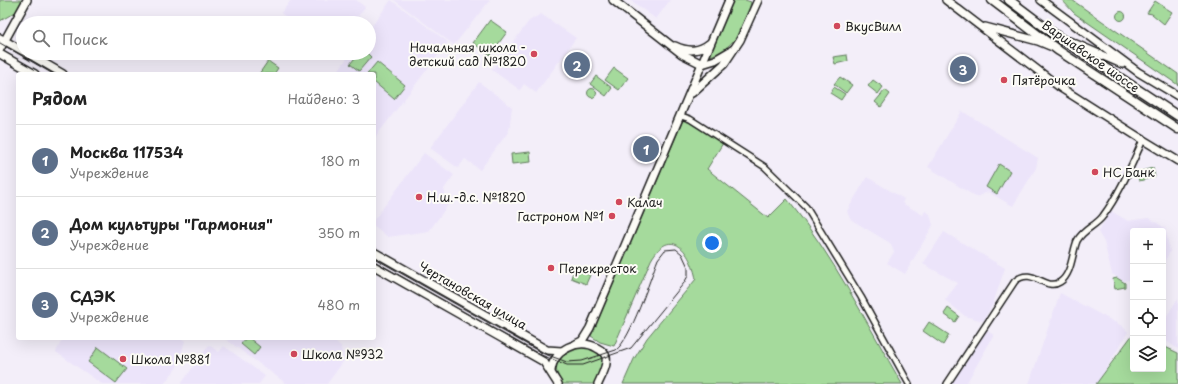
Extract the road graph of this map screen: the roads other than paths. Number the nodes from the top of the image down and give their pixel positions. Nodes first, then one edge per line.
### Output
1 (27, 0) edge
2 (613, 0) edge
3 (729, 0) edge
4 (758, 0) edge
5 (946, 0) edge
6 (992, 0) edge
7 (1009, 0) edge
8 (1042, 0) edge
9 (17, 16) edge
10 (16, 18) edge
11 (981, 26) junction
12 (1054, 34) junction
13 (3, 39) edge
14 (711, 42) junction
15 (671, 44) junction
16 (16, 47) edge
17 (735, 47) junction
18 (0, 49) edge
19 (16, 51) edge
20 (1059, 51) junction
21 (0, 54) edge
22 (39, 60) edge
23 (12, 61) junction
24 (702, 64) junction
25 (31, 72) edge
26 (60, 72) edge
27 (1138, 72) junction
28 (690, 95) junction
29 (1178, 96) edge
30 (681, 116) junction
31 (1178, 116) edge
32 (1178, 129) edge
33 (1143, 140) junction
34 (1178, 161) edge
35 (376, 253) edge
36 (376, 267) edge
37 (590, 328) junction
38 (576, 344) junction
39 (600, 350) junction
40 (562, 351) junction
41 (551, 371) junction
42 (558, 384) edge
43 (598, 384) edge
44 (909, 384) edge
45 (948, 384) edge

1 - 9 main road
2 - 15 main road
3 - 14 main road
4 - 17 main road
5 - 11 main road
6 - 20 main road, Варшавское шоссе
7 - 12 main road, Варшавское шоссе
8 - 27 main road
10 - 13 main road
11 - 20 main road
11 - 33 main road
12 - 27 main road
12 - 31 main road, Варшавское шоссе
13 - 16 main road
13 - 18 main road
14 - 15 main road
14 - 24 main road
15 - 24 main road
17 - 24 main road
17 - 28 main road
19 - 23 main road
20 - 32 main road, Варшавское шоссе
21 - 23 main road
22 - 26 main road
23 - 25 main road
24 - 28 main road
27 - 29 main road
28 - 30 main road
30 - 37 main road
30 - 44 street
33 - 34 main road
33 - 45 street
35 - 40 main road, Чертановская улица
36 - 41 main road, Чертановская улица
37 - 38 main road
37 - 39 main road
38 - 39 main road
38 - 40 main road
39 - 43 main road
40 - 41 main road
41 - 42 main road, Чертановская улица

